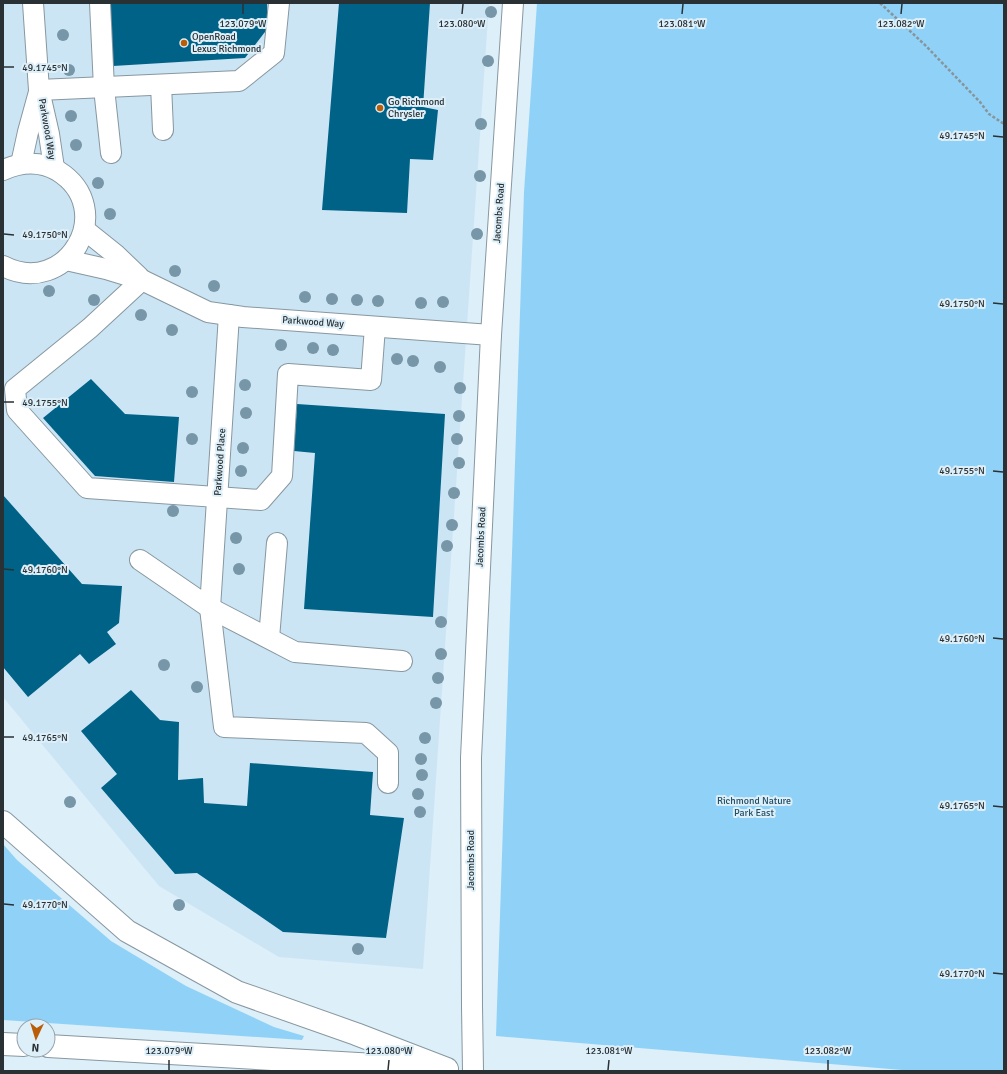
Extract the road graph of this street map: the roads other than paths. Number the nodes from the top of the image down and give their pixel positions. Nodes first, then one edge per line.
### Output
1 (33, 3) edge
2 (100, 3) edge
3 (279, 3) edge
4 (513, 3) edge
5 (162, 85) junction
6 (104, 88) junction
7 (39, 90) junction
8 (163, 130) dead end
9 (111, 153) dead end
10 (12, 167) edge
11 (54, 168) junction
12 (85, 230) junction
13 (66, 260) junction
14 (3, 266) edge
15 (142, 280) junction
16 (229, 315) junction
17 (375, 326) junction
18 (491, 335) junction
19 (218, 496) junction
20 (277, 543) dead end
21 (140, 560) dead end
22 (210, 608) junction
23 (269, 638) junction
24 (402, 661) dead end
25 (388, 783) dead end
26 (3, 822) edge
27 (3, 1044) edge
28 (16, 1045) edge
29 (56, 1046) edge
30 (447, 1069) junction
31 (473, 1071) edge
32 (479, 1071) edge

1 - 7 street, Parkwood Way
2 - 6 street
3 - 5 street
4 - 18 street, Jacombs Road
5 - 6 street
5 - 8 street
6 - 7 street
6 - 9 street
7 - 10 street, Parkwood Way
7 - 11 street, Parkwood Way
10 - 11 street
11 - 12 street
12 - 13 street
12 - 15 street, Parkwood Way
13 - 14 street
13 - 15 street, Parkwood Way
15 - 16 street, Parkwood Way
15 - 19 street
16 - 17 street, Parkwood Way
16 - 19 street, Parkwood Place
17 - 18 street, Parkwood Way
17 - 19 street
18 - 31 street, Jacombs Road, bridge
19 - 22 street, Parkwood Place
20 - 23 street
21 - 22 street
22 - 23 street
22 - 25 street, Parkwood Place
23 - 24 street
26 - 30 highway
27 - 28 highway
29 - 30 highway
30 - 32 highway

